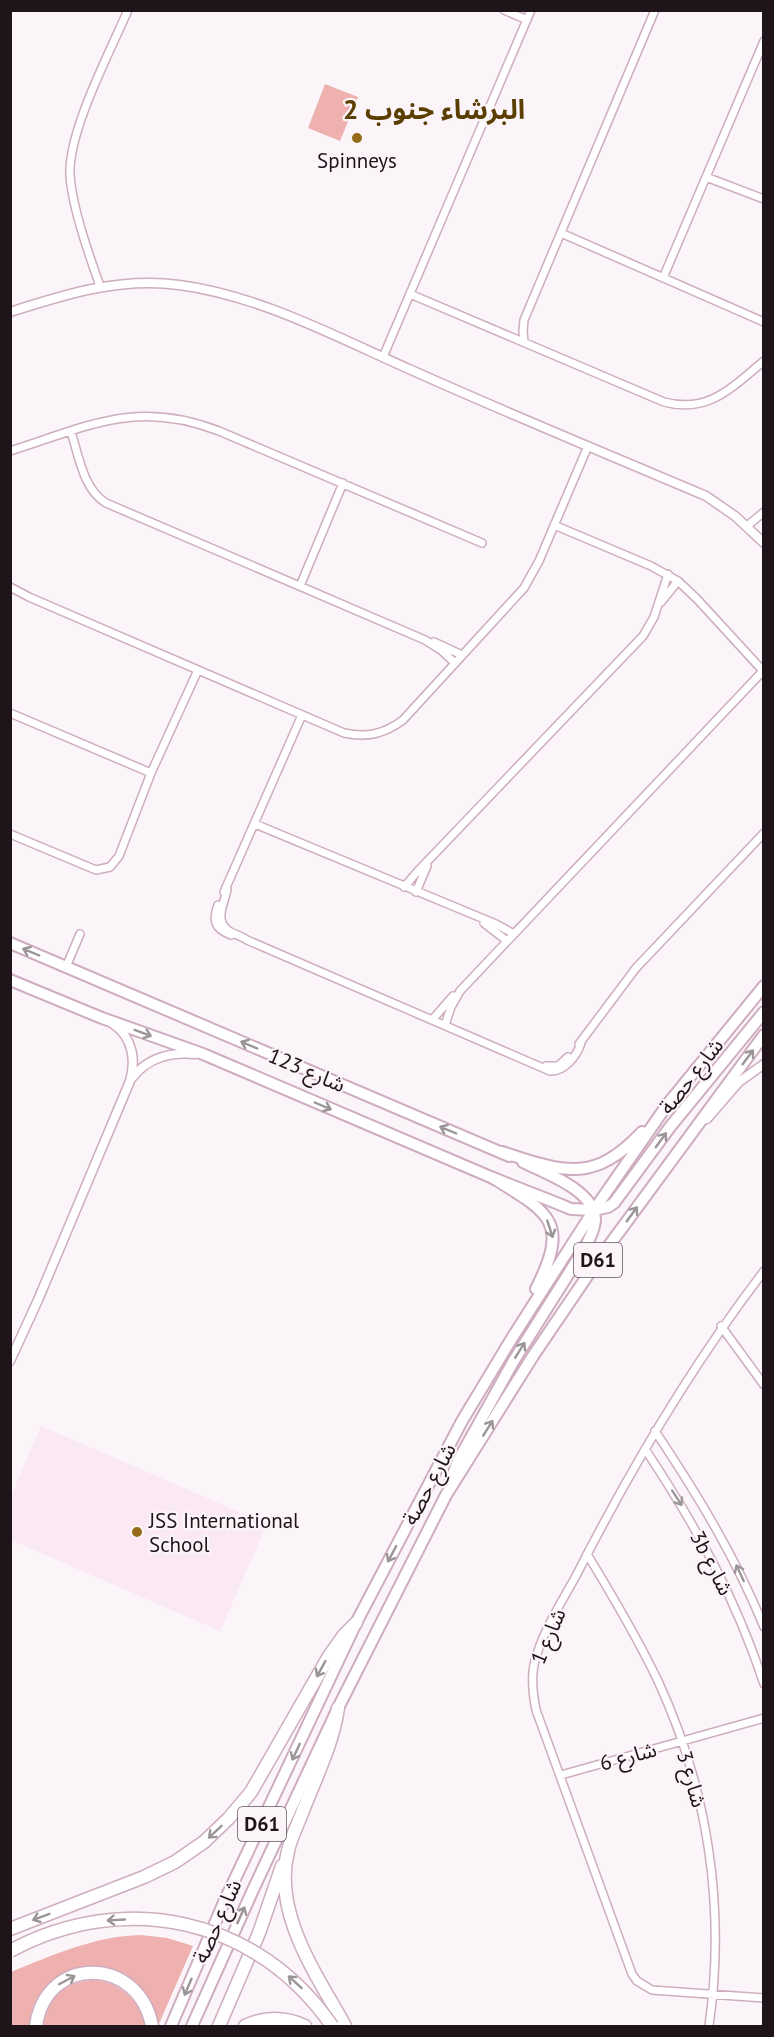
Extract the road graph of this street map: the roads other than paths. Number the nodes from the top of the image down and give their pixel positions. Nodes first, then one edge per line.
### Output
1 (128, 10) edge
2 (504, 10) edge
3 (531, 10) edge
4 (655, 10) edge
5 (527, 20) junction
6 (764, 41) edge
7 (762, 51) edge
8 (706, 177) junction
9 (764, 199) edge
10 (561, 233) junction
11 (663, 278) junction
12 (100, 286) junction
13 (410, 294) junction
14 (10, 312) edge
15 (524, 320) junction
16 (764, 322) edge
17 (508, 335) junction
18 (524, 342) junction
19 (383, 357) junction
20 (764, 361) edge
21 (71, 432) junction
22 (588, 446) junction
23 (10, 451) edge
24 (343, 483) junction
25 (764, 512) edge
26 (554, 525) junction
27 (747, 526) junction
28 (482, 543) dead end
29 (764, 543) edge
30 (668, 574) junction
31 (678, 581) junction
32 (300, 586) junction
33 (10, 587) edge
34 (658, 607) junction
35 (426, 640) junction
36 (462, 655) junction
37 (455, 663) junction
38 (198, 670) junction
39 (763, 672) edge
40 (10, 713) edge
41 (302, 715) junction
42 (152, 773) junction
43 (255, 824) junction
44 (764, 832) edge
45 (10, 834) edge
46 (434, 856) junction
47 (404, 888) junction
48 (417, 892) junction
49 (477, 918) junction
50 (80, 934) dead end
51 (514, 934) junction
52 (507, 941) junction
53 (10, 943) edge
54 (66, 967) junction
55 (10, 980) edge
56 (764, 986) edge
57 (460, 991) junction
58 (764, 1012) edge
59 (102, 1018) junction
60 (432, 1020) junction
61 (445, 1025) junction
62 (764, 1035) edge
63 (202, 1054) junction
64 (764, 1064) edge
65 (130, 1081) junction
66 (667, 1105) junction
67 (692, 1131) junction
68 (502, 1152) junction
69 (492, 1179) junction
70 (594, 1210) junction
71 (764, 1271) edge
72 (722, 1326) junction
73 (512, 1338) junction
74 (10, 1361) edge
75 (764, 1385) edge
76 (655, 1431) junction
77 (645, 1449) junction
78 (446, 1495) junction
79 (587, 1554) junction
80 (356, 1623) junction
81 (764, 1627) edge
82 (764, 1684) edge
83 (338, 1708) junction
84 (764, 1718) edge
85 (682, 1741) junction
86 (561, 1775) junction
87 (288, 1851) junction
88 (10, 1929) edge
89 (10, 1951) edge
90 (713, 1994) junction
91 (764, 1998) edge
92 (36, 2026) edge
93 (152, 2026) edge
94 (171, 2026) edge
95 (192, 2026) edge
96 (219, 2026) edge
97 (245, 2026) edge
98 (305, 2026) edge
99 (332, 2026) edge
100 (345, 2026) edge
101 (708, 2026) edge

1 - 12 street
2 - 5 street
3 - 5 street
4 - 10 street
5 - 13 street
6 - 7 street
7 - 8 street
8 - 9 street
8 - 11 street
10 - 11 street
10 - 15 street
11 - 16 street
12 - 14 street
12 - 19 street
13 - 17 street
13 - 19 street
15 - 17 street
15 - 18 street
17 - 18 street
18 - 20 street
19 - 22 street
21 - 23 street
21 - 24 street
21 - 32 street
22 - 26 street
22 - 27 street
24 - 28 street
24 - 32 street
25 - 27 street
26 - 30 street
26 - 36 street
27 - 29 street
30 - 31 street
30 - 34 street
31 - 34 street
31 - 39 street
32 - 35 street
33 - 38 street
34 - 46 street
35 - 36 street
35 - 37 street
36 - 37 street
37 - 41 street
38 - 41 street
38 - 42 street
39 - 51 street
40 - 42 street
41 - 43 street
42 - 45 street
43 - 47 street
43 - 60 street
44 - 61 street
46 - 47 street
46 - 48 street
47 - 48 street
48 - 49 street
49 - 51 street
49 - 52 street
50 - 54 street
51 - 52 street
52 - 57 street
54 -> 53 main road, شارع 123
68 -> 54 main road, شارع 123
55 - 59 main road, شارع 123
56 - 66 main road, شارع حصة / D61
57 - 60 street
57 - 61 street
70 -> 58 main road
59 -> 63 main road, شارع 123
59 - 65 street
60 - 61 street
67 -> 62 main road, شارع حصة / D61
63 - 65 street
63 -> 69 main road, شارع 123
64 - 67 street
65 - 74 street
66 - 68 main road
66 - 70 main road, شارع حصة / D61
78 -> 67 main road, شارع حصة / D61
68 - 70 main road, شارع 123
69 - 70 main road, شارع 123
69 -> 73 main road
70 - 73 main road, شارع حصة / D61
78 -> 70 main road
71 - 72 street, شارع 1
72 - 75 street
72 - 76 street, شارع 1
73 -> 80 main road, شارع حصة / D61
76 - 77 street, شارع 1
81 -> 76 street, 3b شارع
77 - 79 street, شارع 1
77 -> 82 street, 3b شارع
78 - 83 main road, شارع حصة / D61
79 - 85 street, شارع 3
79 - 86 street, شارع 1
80 -> 88 highway
80 -> 94 main road, شارع حصة / D61
83 - 87 highway
95 -> 83 main road, شارع حصة / D61
84 - 85 street, شارع 6
85 - 86 street, شارع 6
85 - 90 street, شارع 3
86 - 90 street, شارع 1
87 - 96 highway
87 - 100 highway
99 -> 89 highway, bridge
90 - 91 street, شارع 1
90 - 101 street, شارع 3
92 -> 93 highway
97 - 98 highway

